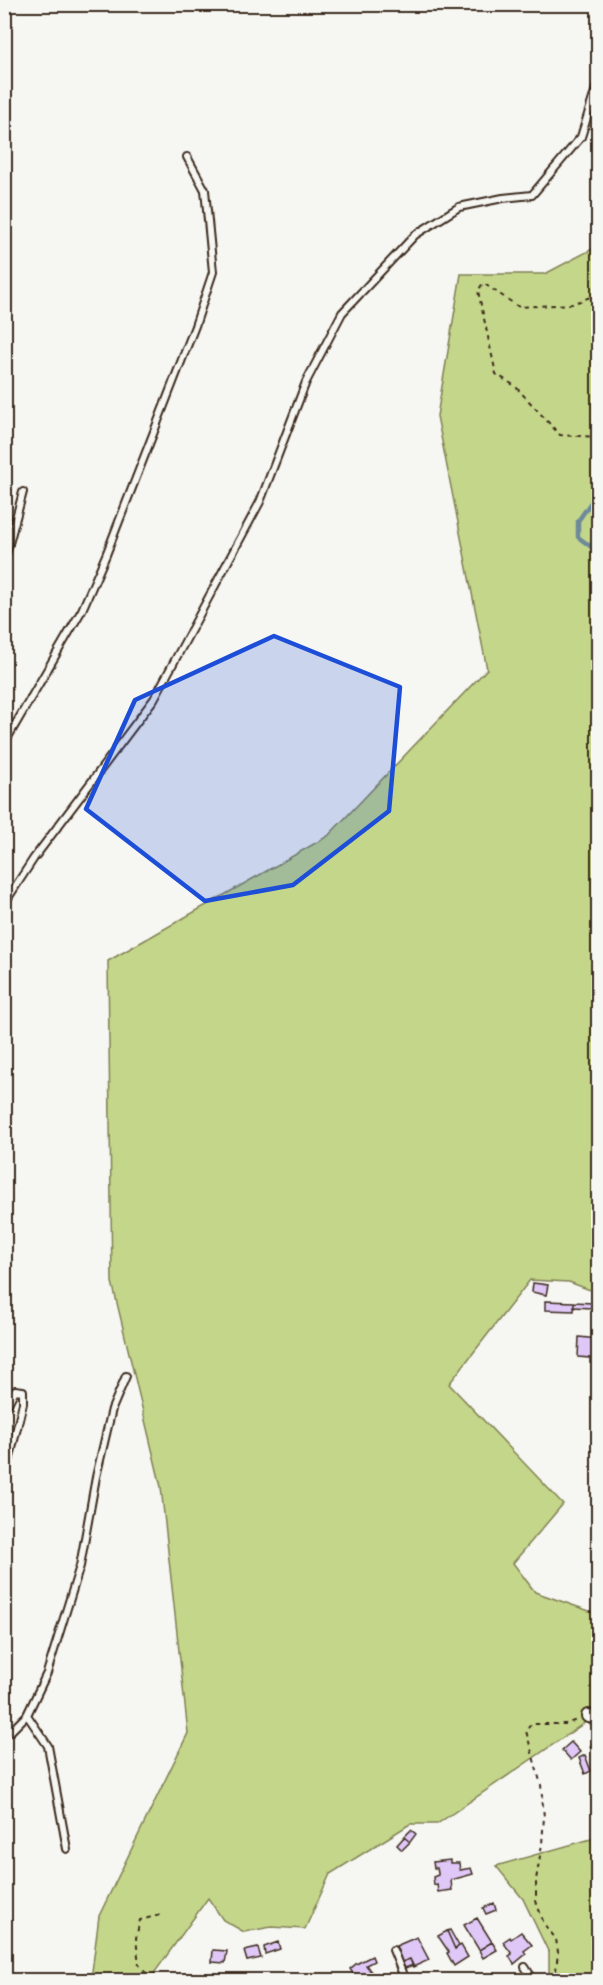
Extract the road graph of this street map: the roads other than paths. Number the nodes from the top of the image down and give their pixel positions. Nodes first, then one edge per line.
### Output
1 (598, 82) edge
2 (187, 157) dead end
3 (23, 492) dead end
4 (4, 562) edge
5 (4, 744) edge
6 (4, 904) edge
7 (126, 1376) dead end
8 (4, 1411) edge
9 (4, 1482) edge
10 (27, 1715) junction
11 (4, 1733) edge
12 (67, 1849) dead end
13 (393, 1950) dead end
14 (525, 1967) dead end
15 (405, 1980) edge
16 (532, 1980) edge

1 - 6 lane
2 - 5 lane
3 - 4 lane
7 - 10 lane
8 - 9 lane
10 - 11 lane
10 - 12 lane
13 - 15 lane
14 - 16 lane

